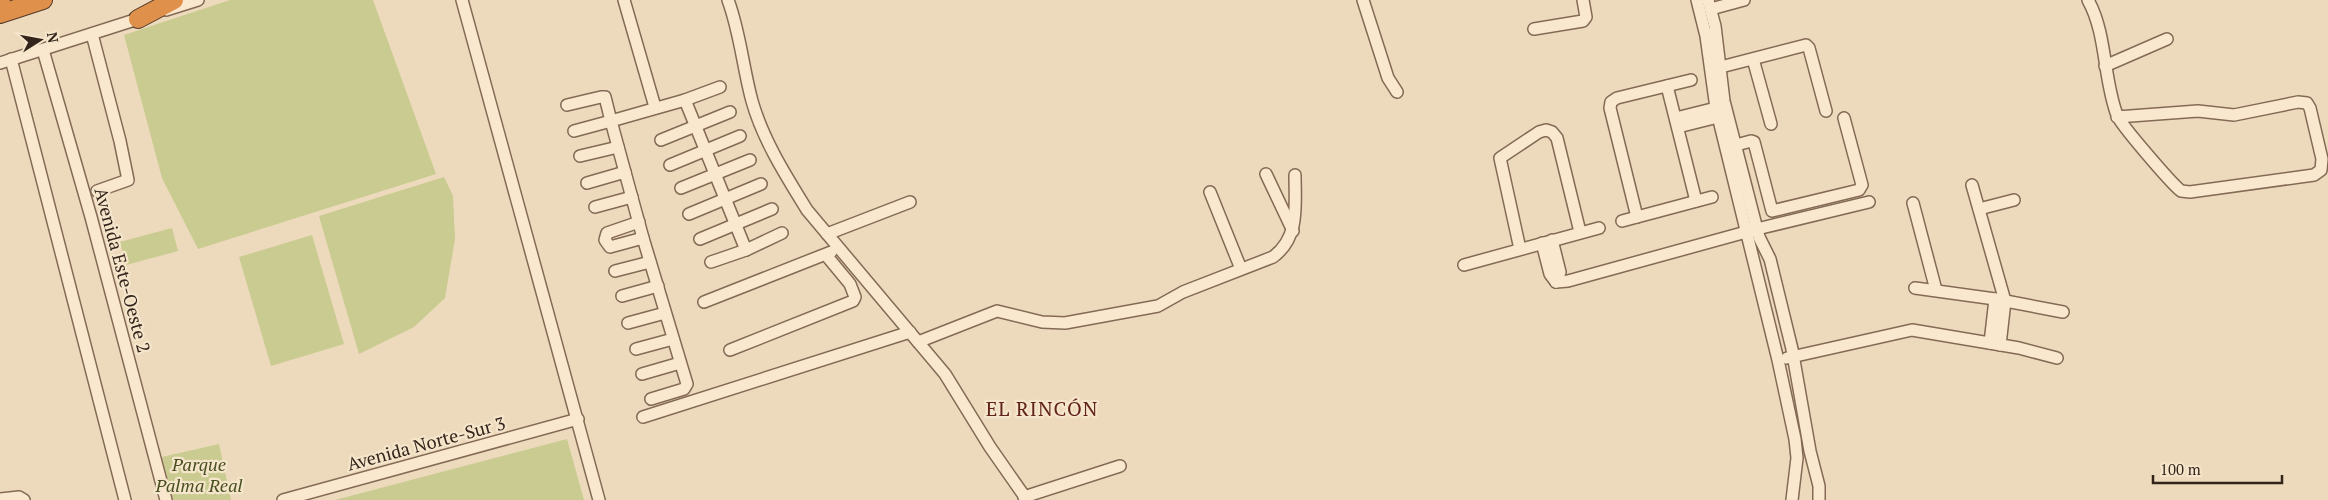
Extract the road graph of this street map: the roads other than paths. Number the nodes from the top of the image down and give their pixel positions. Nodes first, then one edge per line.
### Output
1 (43, 0) edge
2 (174, 0) edge
3 (198, 0) edge
4 (462, 0) edge
5 (624, 0) edge
6 (1363, 0) edge
7 (1583, 0) edge
8 (1697, 0) edge
9 (1744, 0) edge
10 (2088, 0) edge
11 (732, 1) edge
12 (1710, 4) edge
13 (0, 14) edge
14 (138, 19) junction
15 (1534, 29) dead end
16 (92, 34) junction
17 (2167, 39) dead end
18 (43, 50) junction
19 (1753, 58) junction
20 (6, 61) edge
21 (2105, 66) junction
22 (1714, 69) junction
23 (1690, 80) dead end
24 (1667, 86) junction
25 (720, 87) dead end
26 (1397, 92) dead end
27 (685, 100) junction
28 (567, 105) dead end
29 (655, 107) junction
30 (1826, 111) dead end
31 (730, 112) dead end
32 (1717, 112) junction
33 (2117, 117) junction
34 (1844, 118) dead end
35 (611, 121) junction
36 (1677, 123) junction
37 (1771, 124) dead end
38 (695, 126) junction
39 (574, 131) dead end
40 (740, 136) dead end
41 (661, 140) dead end
42 (618, 146) junction
43 (1731, 146) junction
44 (705, 151) junction
45 (580, 156) dead end
46 (750, 160) dead end
47 (670, 165) dead end
48 (625, 172) junction
49 (1266, 174) dead end
50 (715, 175) junction
51 (1295, 175) dead end
52 (587, 182) dead end
53 (761, 184) dead end
54 (1972, 185) dead end
55 (681, 188) dead end
56 (97, 191) dead end
57 (1210, 192) dead end
58 (632, 197) junction
59 (1712, 197) dead end
60 (726, 200) junction
61 (2014, 200) dead end
62 (1696, 201) junction
63 (910, 202) dead end
64 (1869, 202) dead end
65 (1913, 203) dead end
66 (594, 207) dead end
67 (772, 209) dead end
68 (1979, 209) junction
69 (689, 214) dead end
70 (1637, 217) junction
71 (1622, 221) dead end
72 (639, 222) junction
73 (736, 225) junction
74 (1599, 228) dead end
75 (1293, 231) junction
76 (1752, 231) junction
77 (1580, 232) junction
78 (782, 233) dead end
79 (827, 234) junction
80 (643, 238) junction
81 (700, 239) dead end
82 (1547, 242) junction
83 (839, 247) junction
84 (1520, 249) junction
85 (746, 250) junction
86 (826, 254) junction
87 (650, 262) junction
88 (711, 262) dead end
89 (1464, 265) dead end
90 (1241, 270) junction
91 (615, 271) dead end
92 (658, 286) junction
93 (1915, 288) dead end
94 (1936, 290) junction
95 (622, 296) dead end
96 (2000, 300) junction
97 (704, 302) dead end
98 (2063, 312) dead end
99 (665, 313) junction
100 (628, 323) dead end
101 (910, 332) junction
102 (673, 339) junction
103 (918, 342) junction
104 (1995, 344) junction
105 (636, 349) dead end
106 (730, 350) dead end
107 (1794, 357) junction
108 (2057, 358) dead end
109 (1778, 360) junction
110 (680, 363) junction
111 (642, 374) dead end
112 (651, 399) dead end
113 (643, 417) dead end
114 (578, 420) junction
115 (1120, 466) dead end
116 (1026, 498) edge
117 (0, 499) edge
118 (24, 500) edge
119 (125, 500) edge
120 (166, 500) edge
121 (283, 500) edge
122 (599, 500) edge
123 (1792, 500) edge
124 (1819, 500) edge

1 - 13 highway
2 - 14 highway
3 - 14 street
4 - 114 street
5 - 29 street
6 - 26 street
7 - 15 street
8 - 22 street
9 - 12 street
10 - 21 street
11 - 79 street
12 - 22 street
14 - 16 street
16 - 18 street
16 - 56 street
17 - 21 street
18 - 20 street
18 - 120 street, Avenida Este-Oeste 2
19 - 22 street
19 - 30 street
19 - 37 street
20 - 119 street
21 - 33 street
22 - 32 street
22 - 43 street
23 - 24 street
24 - 36 street
24 - 70 street
25 - 27 street
27 - 29 street
27 - 38 street
28 - 35 street
29 - 35 street
31 - 38 street
32 - 36 street
32 - 43 street
33 - 33 street
34 - 43 street
35 - 39 street
35 - 42 street
36 - 62 street
38 - 41 street
38 - 44 street
40 - 44 street
42 - 45 street
42 - 48 street
43 - 76 street
44 - 47 street
44 - 50 street
46 - 50 street
48 - 52 street
48 - 58 street
49 - 75 street
50 - 55 street
50 - 60 street
51 - 75 street
53 - 60 street
54 - 68 street
57 - 90 street
58 - 66 street
58 - 72 street
59 - 62 street
60 - 69 street
60 - 73 street
61 - 68 street
62 - 70 street
63 - 79 street
64 - 76 street
65 - 94 street
67 - 73 street
68 - 96 street
70 - 71 street
72 - 80 street
72 - 80 street
73 - 81 street
73 - 85 street
74 - 77 street
75 - 90 street
76 - 82 street
76 - 107 street
76 - 109 street
77 - 82 street
77 - 84 street
78 - 85 street
79 - 83 street
80 - 87 street
82 - 84 street
83 - 86 street
83 - 101 street
84 - 89 street
85 - 88 street
86 - 97 street
86 - 106 street
87 - 91 street
87 - 92 street
90 - 103 street
92 - 95 street
92 - 99 street
93 - 94 street
94 - 96 street
96 - 98 street
96 - 104 street
99 - 100 street
99 - 102 street
101 - 103 street
101 - 113 street
102 - 105 street
102 - 110 street
103 - 116 street
104 - 107 street
104 - 108 street
107 - 109 street
107 - 124 street
109 - 123 street
110 - 111 street
110 - 112 street
114 - 121 street, Avenida Norte-Sur 3
114 - 122 street
115 - 116 street
117 - 118 street

